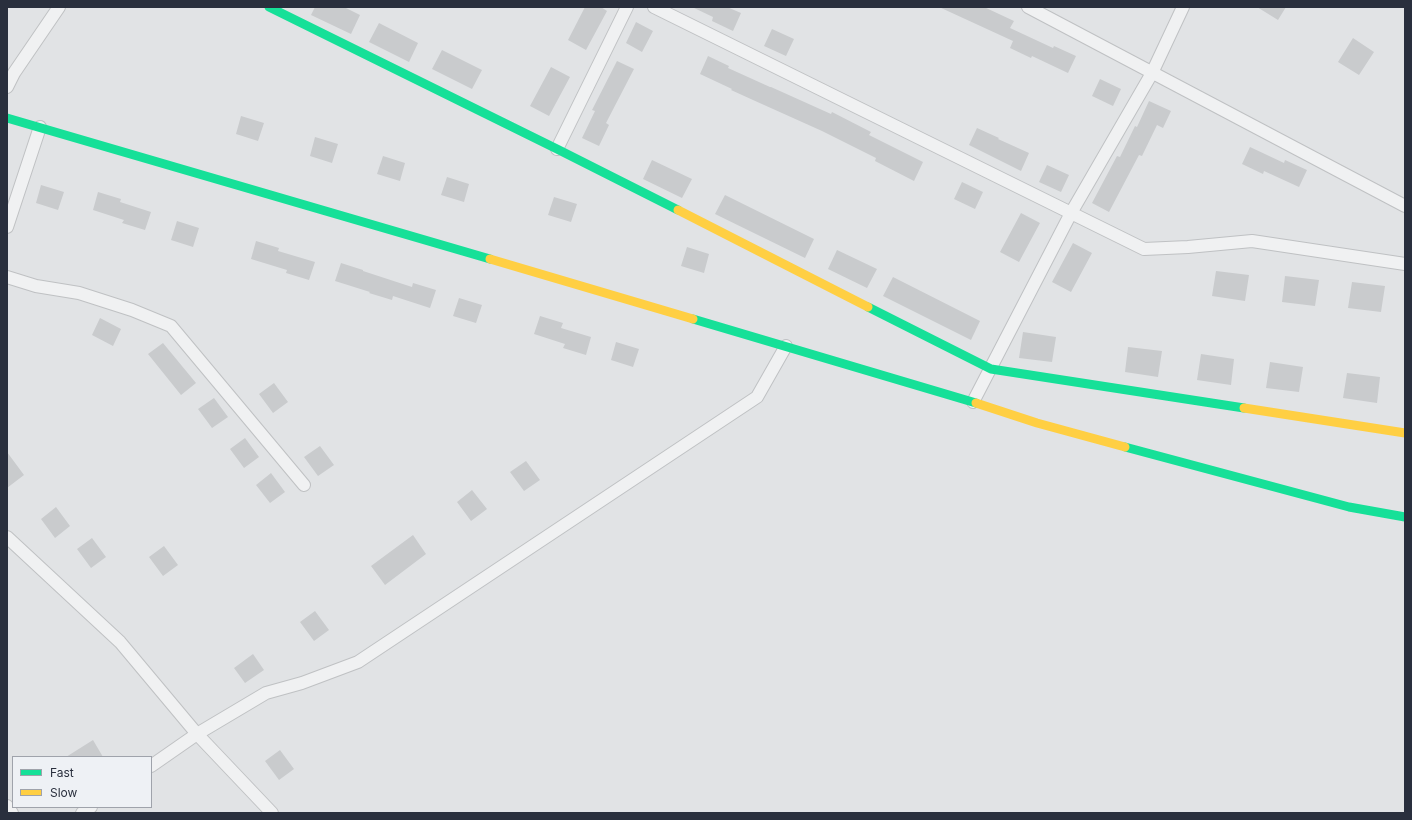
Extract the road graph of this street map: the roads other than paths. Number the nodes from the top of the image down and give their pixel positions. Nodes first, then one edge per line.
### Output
1 (59, 7) edge
2 (269, 7) edge
3 (627, 7) edge
4 (654, 7) edge
5 (1028, 7) edge
6 (1181, 8) edge
7 (1152, 73) junction
8 (7, 88) edge
9 (7, 118) edge
10 (40, 127) junction
11 (556, 149) junction
12 (1405, 206) edge
13 (1071, 213) junction
14 (7, 227) edge
15 (1405, 264) edge
16 (7, 277) edge
17 (786, 346) junction
18 (991, 369) junction
19 (973, 402) junction
20 (1405, 433) edge
21 (304, 485) dead end
22 (1405, 516) edge
23 (7, 537) edge
24 (197, 734) junction
25 (152, 765) edge
26 (7, 806) edge
27 (12, 813) edge
28 (272, 813) edge

1 - 8 street
2 - 11 main road
3 - 11 street
4 - 13 street
5 - 7 street
6 - 7 street
7 - 12 street
7 - 13 street
9 - 10 main road
10 - 14 street
10 - 17 main road
11 - 18 main road
13 - 15 street
13 - 18 street
16 - 21 street
17 - 19 main road
17 - 24 street
18 - 19 street
18 - 20 main road
19 - 22 main road
23 - 24 street
24 - 25 street
24 - 28 street
26 - 27 street

